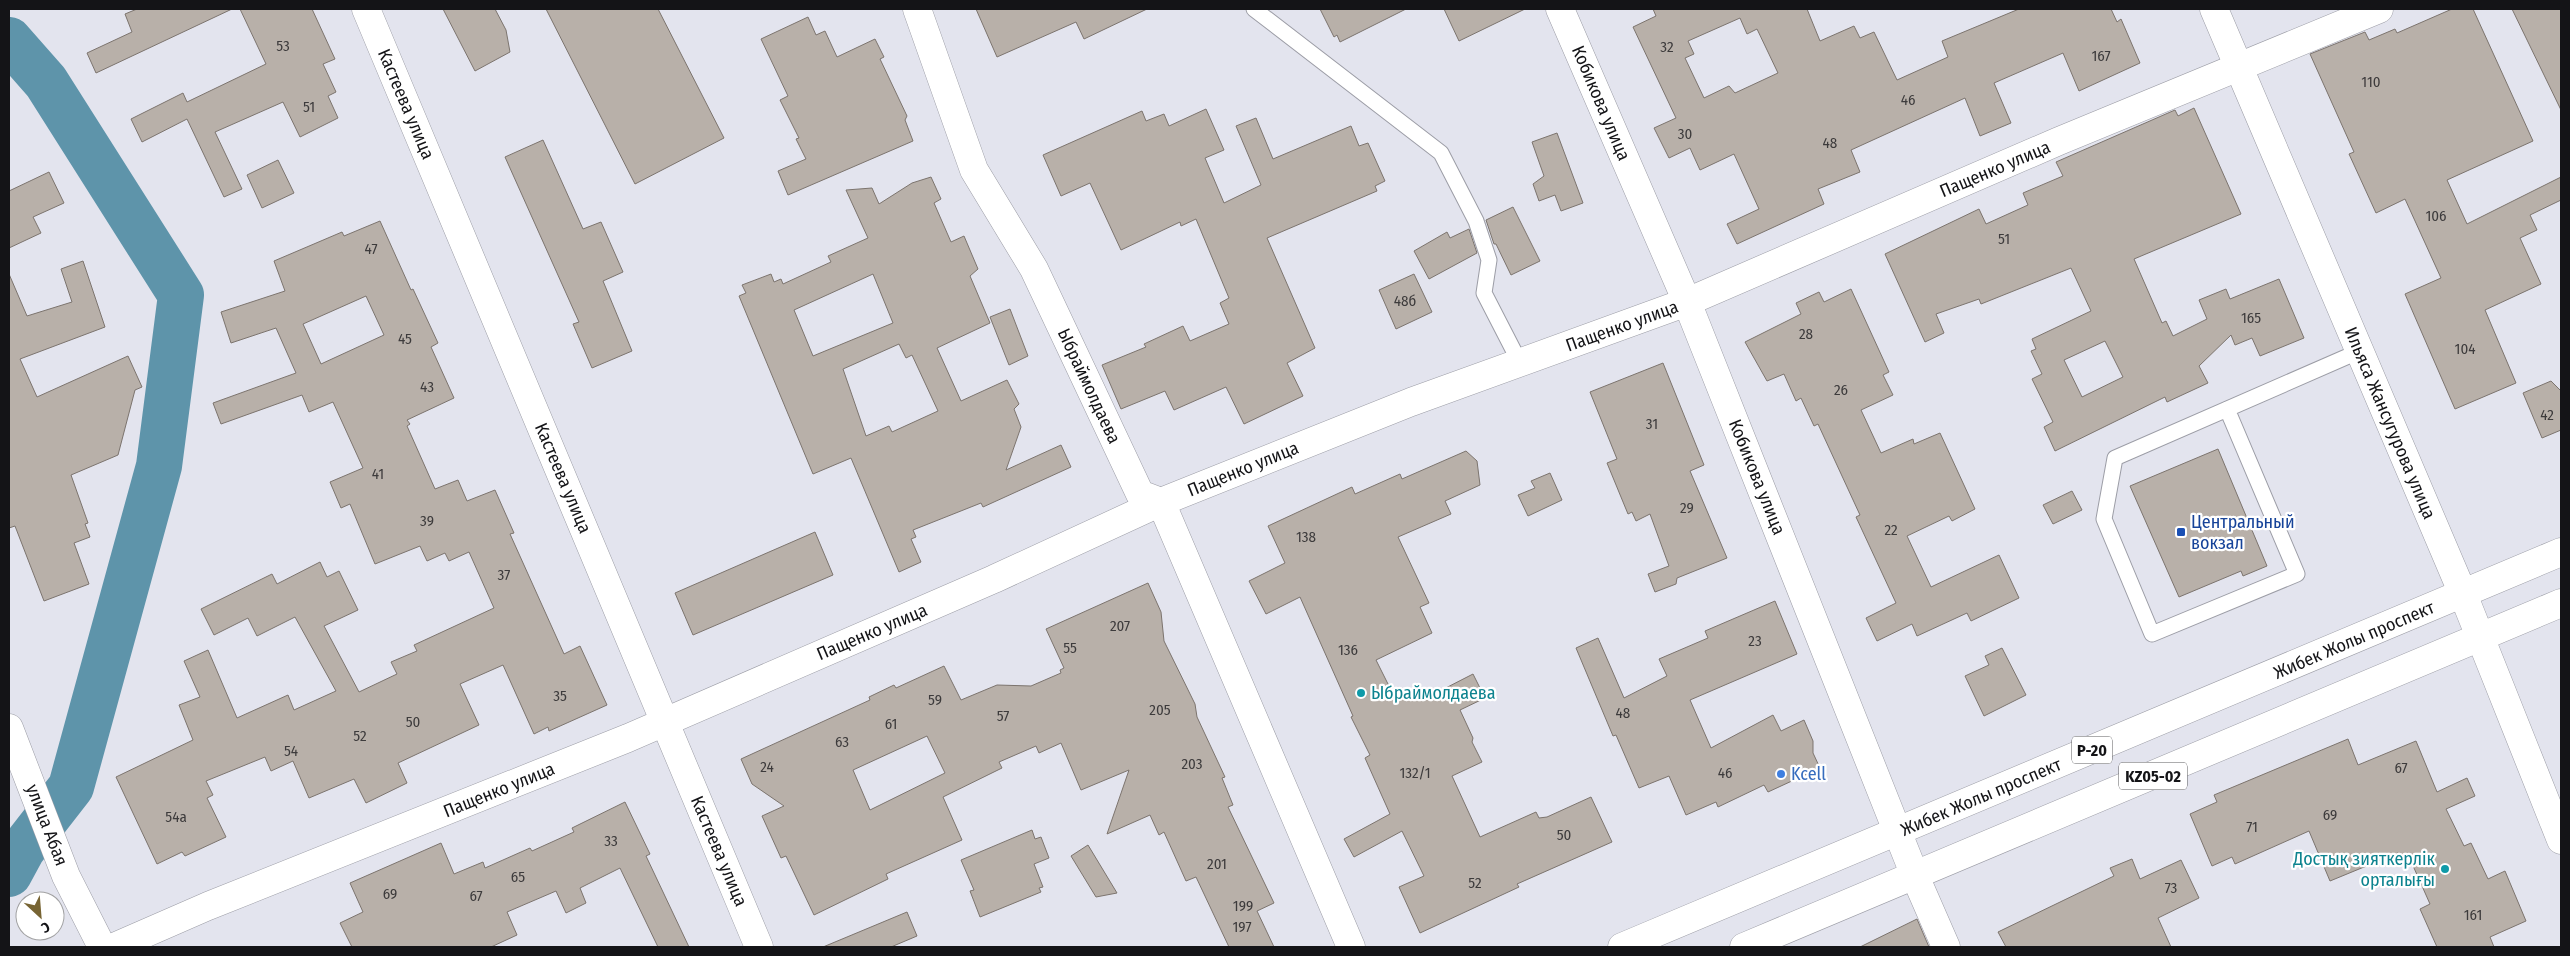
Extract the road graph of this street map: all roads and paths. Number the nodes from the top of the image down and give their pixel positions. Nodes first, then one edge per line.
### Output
1 (366, 9) edge
2 (917, 9) edge
3 (1254, 9) edge
4 (1560, 9) edge
5 (2214, 9) edge
6 (2379, 9) edge
7 (2239, 67) junction
8 (1687, 302) junction
9 (2360, 351) junction
10 (1520, 363) junction
11 (2227, 409) junction
12 (1161, 502) junction
13 (2561, 552) edge
14 (2463, 594) junction
15 (2561, 603) edge
16 (2481, 637) junction
17 (665, 721) junction
18 (9, 728) edge
19 (1898, 832) junction
20 (2561, 840) edge
21 (1915, 876) junction
22 (102, 947) edge
23 (114, 947) edge
24 (759, 947) edge
25 (1351, 947) edge
26 (1622, 947) edge
27 (1744, 947) edge
28 (1946, 947) edge

1 - 17 main road, Кастеева улица
2 - 12 main road, Ыбраймолдаева
3 - 10 lane
4 - 8 main road, Кобикова улица
5 - 7 main road, Ильяса Жансугурова улица
6 - 7 main road, Пащенко улица
7 - 8 main road, Пащенко улица
7 - 9 main road, Ильяса Жансугурова улица
8 - 10 main road, Пащенко улица
8 - 19 main road, Кобикова улица
9 - 11 lane
9 - 14 main road, Ильяса Жансугурова улица
10 - 12 main road, Пащенко улица
11 - 11 lane
12 - 17 main road, Пащенко улица
12 - 25 main road
13 - 14 main road, Жибек Жолы проспект / Р-20
14 - 16 main road, Ильяса Жансугурова улица
14 - 19 main road, Жибек Жолы проспект / Р-20
15 - 16 main road, KZ05-02
16 - 20 main road, Ильяса Жансугурова улица
16 - 21 main road, KZ05-02
17 - 23 main road, Пащенко улица
17 - 24 main road, Кастеева улица
18 - 22 main road, улица Абая
19 - 21 main road, Кобикова улица
19 - 26 main road, Жибек Жолы проспект / Р-20
21 - 27 main road, KZ05-02
21 - 28 main road, Кобикова улица

